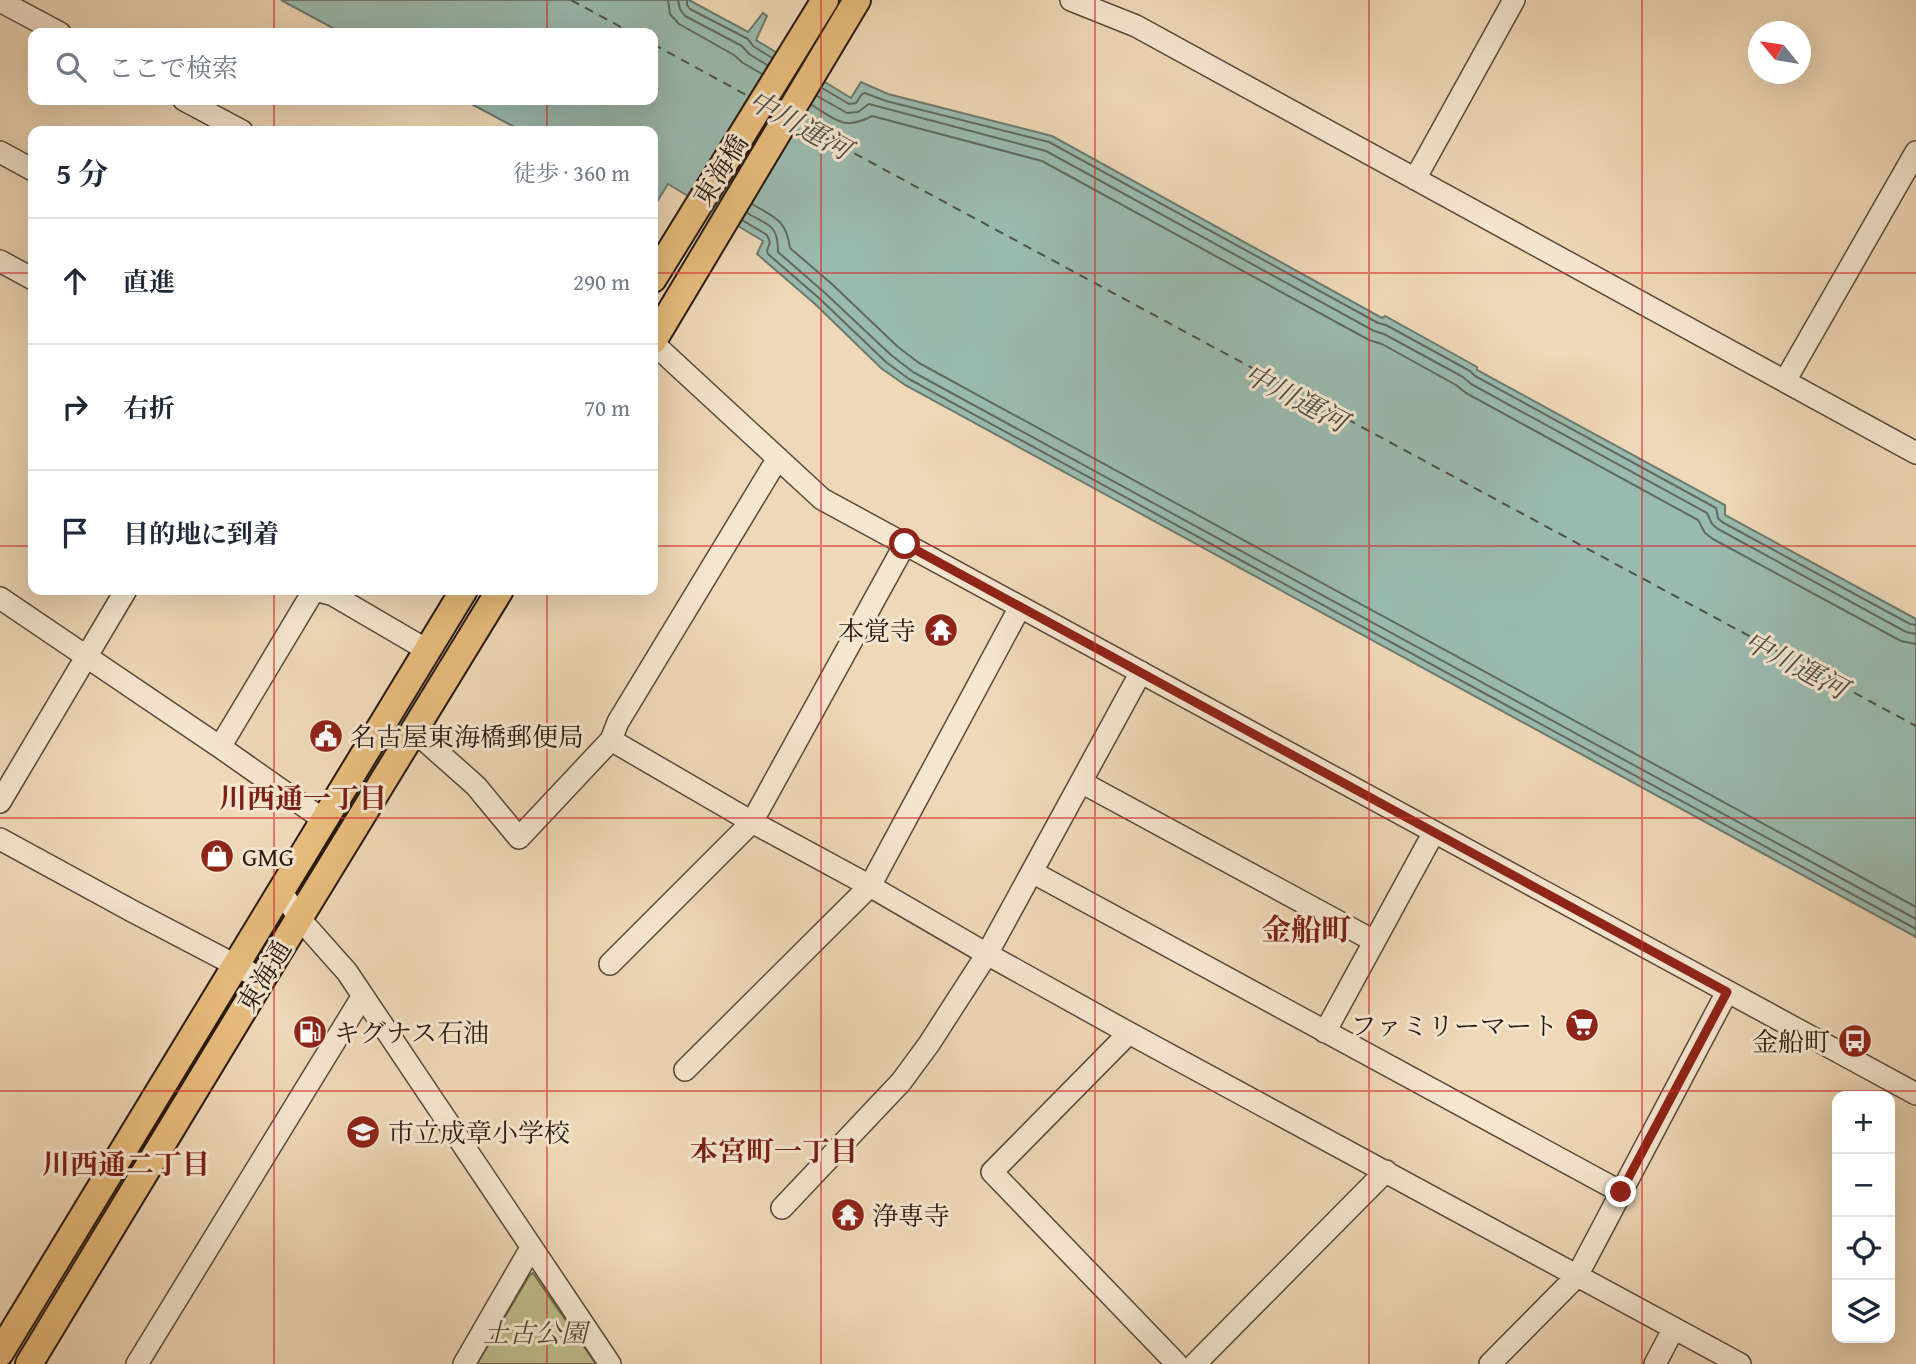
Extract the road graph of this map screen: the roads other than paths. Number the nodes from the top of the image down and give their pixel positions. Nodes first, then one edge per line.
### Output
1 (825, 0) edge
2 (857, 0) edge
3 (1075, 0) edge
4 (1514, 0) edge
5 (1, 3) edge
6 (50, 28) edge
7 (192, 105) edge
8 (226, 126) edge
9 (0, 152) edge
10 (1916, 152) edge
11 (28, 167) edge
12 (1415, 179) junction
13 (0, 261) edge
14 (658, 271) edge
15 (28, 276) edge
16 (658, 333) edge
17 (658, 347) edge
18 (1785, 381) junction
19 (1916, 453) edge
20 (778, 458) junction
21 (905, 544) junction
22 (123, 595) edge
23 (311, 595) edge
24 (333, 595) edge
25 (461, 595) edge
26 (497, 595) edge
27 (0, 598) edge
28 (1020, 607) junction
29 (427, 650) junction
30 (86, 657) junction
31 (1141, 672) junction
32 (414, 731) junction
33 (611, 740) junction
34 (220, 747) junction
35 (1081, 782) junction
36 (0, 802) edge
37 (324, 820) junction
38 (752, 822) junction
39 (1434, 832) junction
40 (0, 839) edge
41 (1032, 872) junction
42 (870, 886) junction
43 (281, 891) junction
44 (299, 918) junction
45 (1374, 941) junction
46 (987, 954) junction
47 (610, 964) dead end
48 (236, 965) junction
49 (262, 979) junction
50 (1727, 992) junction
51 (362, 996) junction
52 (1325, 1032) junction
53 (1129, 1033) junction
54 (685, 1070) dead end
55 (1916, 1094) edge
56 (1386, 1171) junction
57 (1621, 1192) junction
58 (782, 1208) dead end
59 (531, 1248) junction
60 (1577, 1276) junction
61 (1674, 1328) junction
62 (0, 1353) edge
63 (31, 1363) edge
64 (136, 1364) edge
65 (464, 1364) edge
66 (610, 1364) edge
67 (1177, 1364) edge
68 (1195, 1364) edge
69 (1490, 1364) edge
70 (1655, 1364) edge
71 (1740, 1364) edge

1 - 14 main road, 東海橋
2 - 16 main road, 東海橋
3 - 12 street
4 - 12 street
5 - 6 street
7 - 8 street
9 - 11 street
10 - 18 street
12 - 18 street
13 - 15 street
17 - 20 street
18 - 19 street
20 - 21 street
20 - 33 street
21 - 28 street
21 - 38 street
22 - 30 street
23 - 34 street
24 - 29 street
25 - 29 main road
26 - 32 main road, 東海通
27 - 30 street
28 - 31 street
28 - 42 street
29 - 37 main road
30 - 34 street
30 - 36 street
31 - 35 street
31 - 39 street
32 - 33 street
32 - 44 main road, 東海通
33 - 38 street
34 - 37 street
35 - 41 street
35 - 45 street
37 - 43 main road
38 - 42 street
38 - 47 street
39 - 45 street
39 - 50 street
40 - 48 street
41 - 46 street
41 - 52 street
42 - 46 street
42 - 54 street
43 - 44 street
43 - 48 main road
44 - 49 main road, 東海通
44 - 51 street
45 - 52 street
46 - 53 street
46 - 58 street
48 - 49 street
48 - 62 main road
49 - 63 main road, 東海通
50 - 55 street
50 - 57 street
51 - 59 street
51 - 64 street
52 - 57 street
53 - 56 street
53 - 67 street
56 - 60 street
56 - 68 street
57 - 60 street
59 - 65 street
59 - 66 street
60 - 61 street
60 - 69 street
61 - 70 street
61 - 71 street

